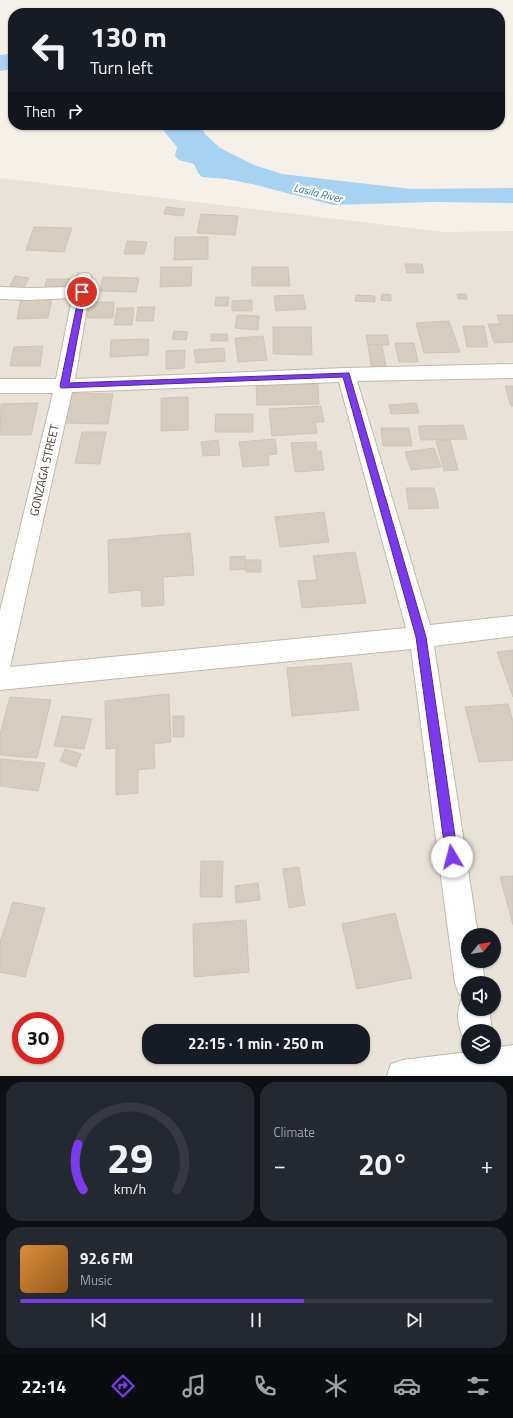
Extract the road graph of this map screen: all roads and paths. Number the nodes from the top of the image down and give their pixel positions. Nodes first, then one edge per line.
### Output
1 (0, 292) edge
2 (513, 371) edge
3 (346, 375) junction
4 (0, 386) edge
5 (64, 386) junction
6 (513, 626) edge
7 (421, 637) junction
8 (0, 662) edge
9 (0, 679) edge
10 (469, 976) edge
11 (513, 1061) edge
12 (482, 1067) edge
13 (403, 1076) edge

1 - 5 street, GONZAGA STREET
2 - 3 street
3 - 5 street
3 - 7 street
4 - 5 street
5 - 8 street, GONZAGA STREET
6 - 7 street
7 - 9 street
7 - 10 street
11 - 12 street
12 - 13 street

